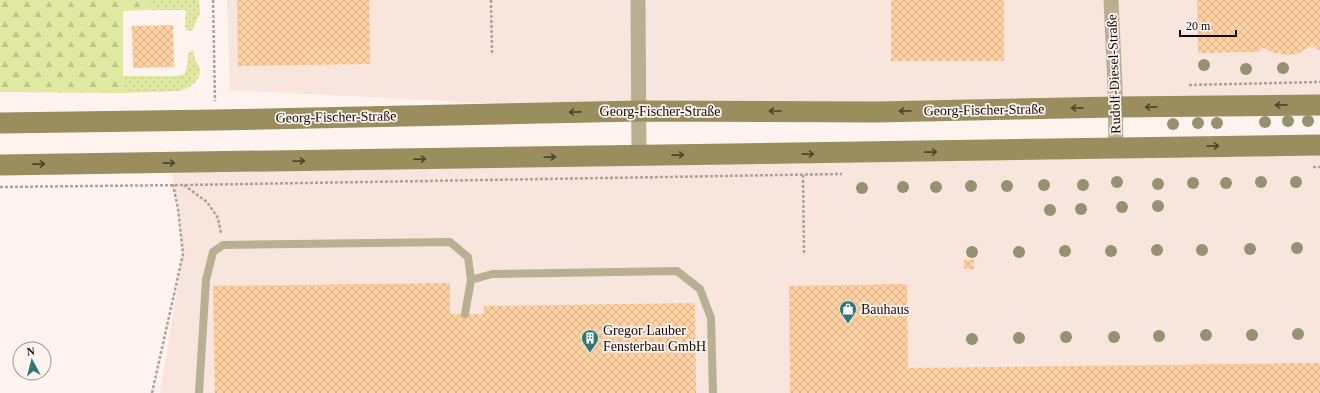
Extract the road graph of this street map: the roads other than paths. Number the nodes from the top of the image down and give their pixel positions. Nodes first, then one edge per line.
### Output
1 (638, 0) edge
2 (1111, 0) edge
3 (1320, 105) edge
4 (1116, 107) junction
5 (639, 111) junction
6 (0, 123) edge
7 (1320, 146) edge
8 (1116, 148) junction
9 (639, 156) junction
10 (0, 165) edge
11 (471, 280) junction
12 (465, 314) dead end
13 (199, 393) edge
14 (713, 393) edge

1 - 5 street
2 - 4 street, Rudolf-Diesel-Straße
3 -> 4 main road, Georg-Fischer-Straße
4 -> 5 main road, Georg-Fischer-Straße
4 - 8 street, Rudolf-Diesel-Straße
5 -> 6 main road, Georg-Fischer-Straße
5 - 9 street
8 -> 7 main road
9 -> 8 main road
10 -> 9 main road
11 - 12 lane
11 - 13 lane
11 - 14 lane

